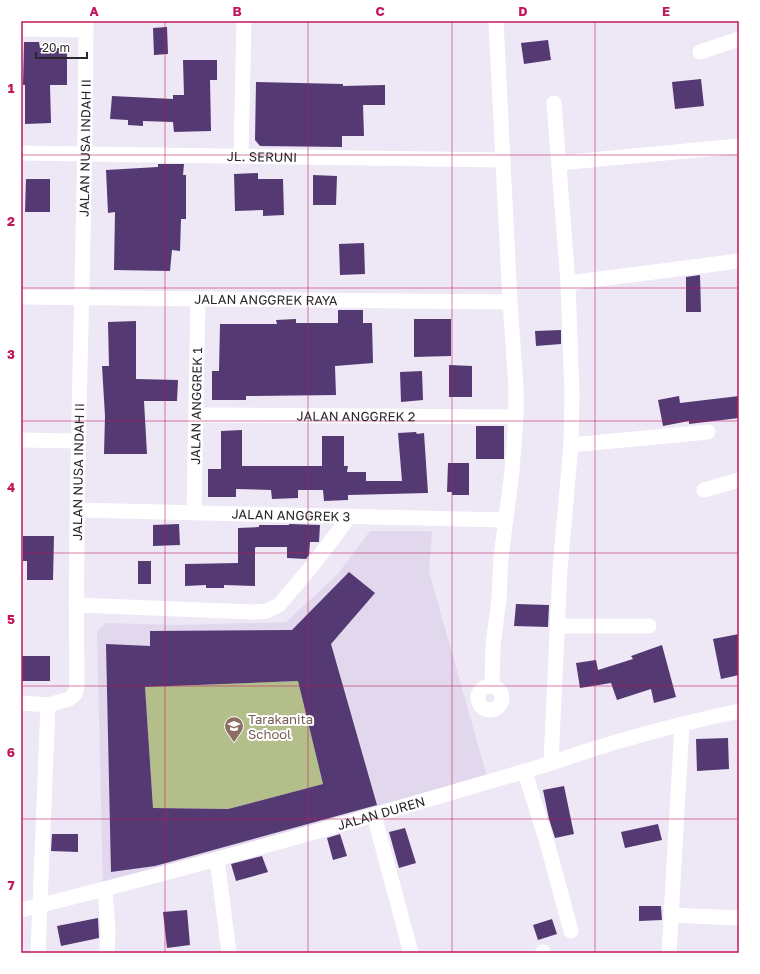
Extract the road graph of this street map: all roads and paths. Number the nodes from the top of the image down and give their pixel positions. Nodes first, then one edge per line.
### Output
1 (244, 21) edge
2 (496, 21) edge
3 (86, 26) edge
4 (21, 29) edge
5 (739, 38) edge
6 (700, 52) dead end
7 (554, 103) dead end
8 (739, 146) edge
9 (21, 153) edge
10 (84, 154) junction
11 (241, 156) junction
12 (503, 160) junction
13 (559, 163) junction
14 (739, 260) edge
15 (568, 283) junction
16 (21, 297) edge
17 (82, 298) junction
18 (198, 299) junction
19 (510, 302) junction
20 (196, 415) junction
21 (516, 417) junction
22 (708, 432) dead end
23 (21, 440) edge
24 (78, 441) junction
25 (571, 445) junction
26 (739, 480) edge
27 (704, 490) dead end
28 (77, 510) junction
29 (194, 512) junction
30 (350, 516) junction
31 (506, 520) junction
32 (76, 605) junction
33 (558, 626) junction
34 (649, 626) dead end
35 (492, 686) dead end
36 (21, 703) edge
37 (48, 705) junction
38 (739, 711) edge
39 (682, 724) junction
40 (551, 762) junction
41 (524, 772) junction
42 (374, 815) junction
43 (217, 859) junction
44 (105, 889) junction
45 (39, 906) junction
46 (21, 910) edge
47 (671, 915) junction
48 (739, 918) edge
49 (571, 931) dead end
50 (38, 953) edge
51 (107, 953) edge
52 (228, 953) edge
53 (411, 953) edge
54 (669, 953) edge

1 - 11 street
2 - 12 street
3 - 4 street
3 - 10 street, JALAN NUSA INDAH II
5 - 6 street
7 - 13 street
8 - 13 street
9 - 10 street, JL. SERUNI
10 - 11 street, JL. SERUNI
10 - 17 street, JALAN NUSA INDAH II
11 - 12 street, JL. SERUNI
12 - 19 street
13 - 15 street
14 - 15 street
15 - 25 street
16 - 17 street, JALAN ANGGREK RAYA
17 - 18 street, JALAN ANGGREK RAYA
17 - 24 street, JALAN NUSA INDAH II
18 - 19 street, JALAN ANGGREK RAYA
18 - 20 street, JALAN ANGGREK 1
19 - 21 street
20 - 21 street, JALAN ANGGREK 2
20 - 29 street, JALAN ANGGREK 1
21 - 31 street
22 - 25 street
23 - 24 street
24 - 28 street, JALAN NUSA INDAH II
25 - 33 street
26 - 27 street
28 - 29 street, JALAN ANGGREK 3
28 - 32 street, JALAN NUSA INDAH II
29 - 30 street, JALAN ANGGREK 3
30 - 31 street, JALAN ANGGREK 3
30 - 32 street
31 - 35 street
32 - 37 street, JALAN NUSA INDAH II
33 - 34 street
33 - 40 street
36 - 37 street
37 - 45 street
38 - 39 street, JALAN DUREN
39 - 40 street, JALAN DUREN
39 - 47 street
40 - 41 street, JALAN DUREN
41 - 42 street, JALAN DUREN
41 - 49 street
42 - 43 street, JALAN DUREN
42 - 53 street
43 - 44 street, JALAN DUREN
43 - 52 street
44 - 45 street, JALAN DUREN
44 - 51 street
45 - 46 street, JALAN DUREN
45 - 50 street
47 - 48 street
47 - 54 street

